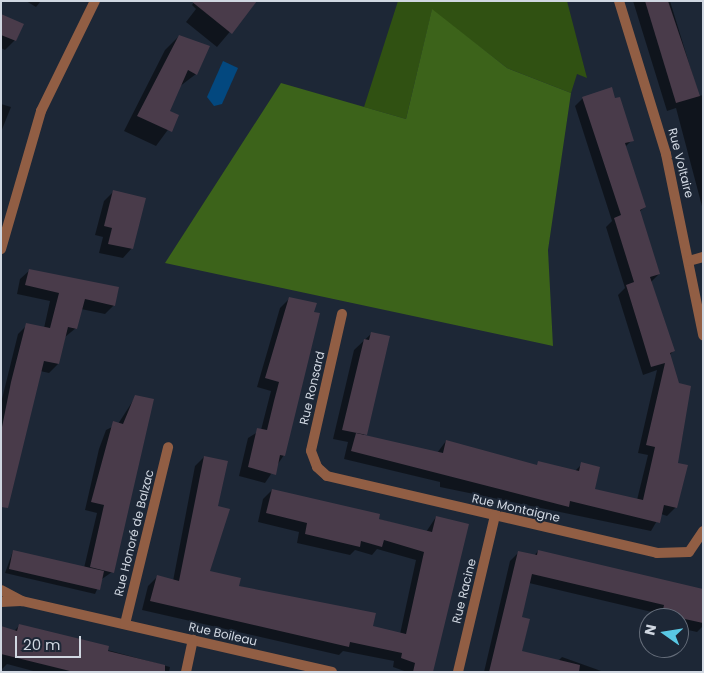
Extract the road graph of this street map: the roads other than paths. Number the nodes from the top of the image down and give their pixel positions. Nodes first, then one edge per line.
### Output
1 (95, 1) edge
2 (619, 1) edge
3 (1, 249) edge
4 (703, 257) edge
5 (689, 261) junction
6 (342, 314) dead end
7 (703, 336) edge
8 (168, 447) dead end
9 (317, 467) joint
10 (495, 515) junction
11 (703, 531) edge
12 (1, 590) edge
13 (22, 601) junction
14 (1, 602) edge
15 (125, 624) junction
16 (193, 640) junction
17 (186, 672) edge
18 (332, 672) edge
19 (458, 672) edge

1 - 3 street
2 - 5 street, Rue Voltaire
4 - 5 street
5 - 7 street, Rue Voltaire
6 - 9 street, Rue Ronsard
8 - 15 street, Rue Honoré de Balzac
9 - 10 street, Rue Montaigne
10 - 11 street, Rue Montaigne
10 - 19 street, Rue Racine
12 - 13 street, Rue Boileau
13 - 14 street, Rue Boileau
13 - 15 street, Rue Boileau
15 - 16 street, Rue Boileau
16 - 17 street
16 - 18 street, Rue Boileau

